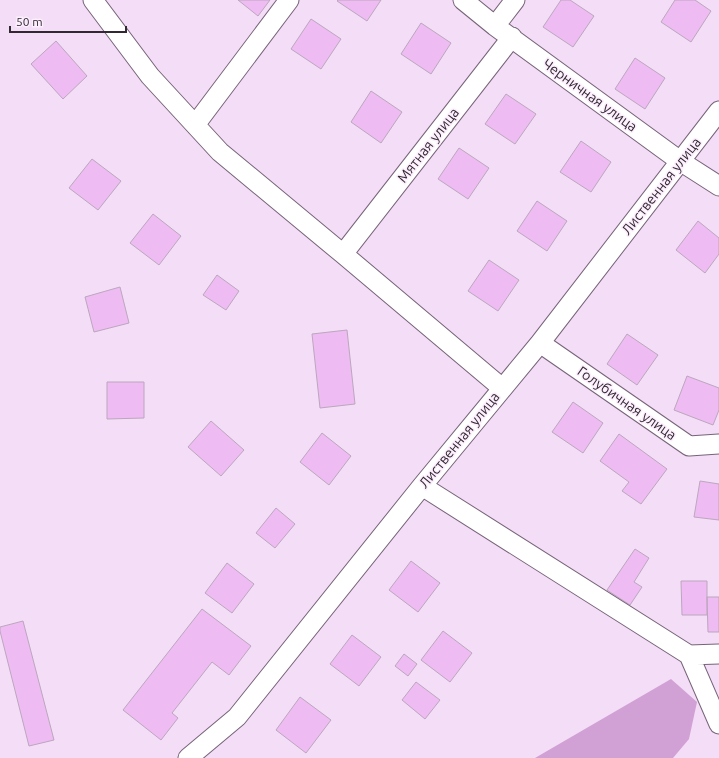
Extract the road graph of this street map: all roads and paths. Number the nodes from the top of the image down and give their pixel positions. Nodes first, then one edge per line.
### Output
1 (93, 0) edge
2 (290, 0) edge
3 (463, 0) edge
4 (515, 0) edge
5 (495, 26) junction
6 (512, 37) junction
7 (719, 111) edge
8 (195, 125) junction
9 (680, 161) junction
10 (719, 186) edge
11 (343, 254) junction
12 (540, 343) junction
13 (502, 388) junction
14 (719, 444) edge
15 (422, 486) junction
16 (719, 654) edge
17 (689, 655) junction
18 (719, 724) edge
19 (188, 758) edge

1 - 8 street
2 - 8 street
3 - 5 street, Черничная улица
4 - 5 street
5 - 6 street, Черничная улица
6 - 9 street, Черничная улица
6 - 11 street, Мятная улица
7 - 9 street, Лиственная улица
8 - 11 street
9 - 10 street, Черничная улица
9 - 12 street, Лиственная улица
11 - 13 street
12 - 13 street, Лиственная улица
12 - 14 street, Голубичная улица
13 - 15 street, Лиственная улица
15 - 17 street
15 - 19 street, Лиственная улица
16 - 17 street
17 - 18 street

